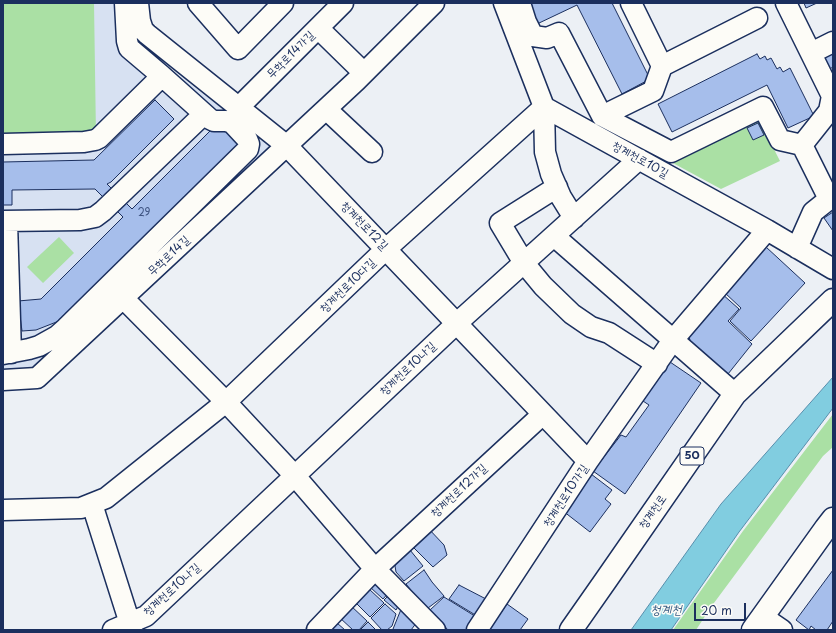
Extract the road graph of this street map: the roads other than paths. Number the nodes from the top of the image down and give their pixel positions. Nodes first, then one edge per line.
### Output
1 (125, 3) edge
2 (138, 3) edge
3 (198, 3) edge
4 (283, 3) edge
5 (343, 3) edge
6 (504, 3) edge
7 (520, 3) edge
8 (630, 3) edge
9 (786, 3) edge
10 (432, 4) edge
11 (757, 18) dead end
12 (318, 28) junction
13 (833, 42) edge
14 (811, 53) junction
15 (662, 66) junction
16 (364, 73) junction
17 (162, 76) junction
18 (832, 95) edge
19 (239, 107) junction
20 (544, 107) junction
21 (326, 109) junction
22 (204, 114) junction
23 (602, 116) junction
24 (3, 144) edge
25 (802, 145) junction
26 (287, 146) junction
27 (372, 152) dead end
28 (640, 159) junction
29 (557, 187) junction
30 (831, 198) edge
31 (574, 218) junction
32 (5, 222) edge
33 (767, 230) junction
34 (554, 236) junction
35 (797, 248) junction
36 (386, 249) junction
37 (524, 263) junction
38 (833, 269) edge
39 (123, 298) junction
40 (833, 300) edge
41 (457, 323) junction
42 (673, 340) junction
43 (7, 354) edge
44 (657, 364) junction
45 (3, 380) edge
46 (735, 394) junction
47 (226, 402) junction
48 (543, 414) junction
49 (588, 461) junction
50 (295, 476) junction
51 (92, 504) junction
52 (3, 510) edge
53 (833, 519) edge
54 (375, 569) junction
55 (758, 624) edge
56 (125, 628) edge
57 (317, 630) edge
58 (435, 630) edge
59 (477, 630) edge
60 (571, 630) edge
61 (782, 630) edge

1 - 17 street
2 - 19 street, 청계천로12길
3 - 4 street
5 - 12 street, 무학로14가길
6 - 20 street
7 - 23 street
8 - 15 street
9 - 14 street
10 - 16 street, 무학로14길
11 - 15 street
12 - 16 street
12 - 19 street, 무학로14가길
13 - 14 street
14 - 18 street
15 - 23 street
16 - 21 street, 무학로14길
17 - 22 street
17 - 24 street
18 - 25 street
19 - 26 street, 청계천로12길
20 - 28 street, 청계천로10길
20 - 29 street
20 - 36 street, 청계천로10다길
21 - 26 street, 무학로14길
21 - 27 street
22 - 32 street
22 - 43 street
23 - 25 street
25 - 30 street
26 - 36 street, 청계천로12길
26 - 39 street, 무학로14길
28 - 31 street, 청계천로10나길
28 - 33 street, 청계천로10길
29 - 31 street
29 - 37 street
30 - 35 street
31 - 34 street, 청계천로10나길
32 - 43 street
33 - 35 street, 청계천로10길
33 - 42 street, 청계천로10가길
34 - 37 street, 청계천로10나길
34 - 42 street
35 - 38 street, 청계천로10길
36 - 41 street, 청계천로12길
36 - 47 street, 청계천로10다길
37 - 41 street, 청계천로10나길
37 - 44 street
39 - 45 street, 무학로14길
39 - 47 street
40 - 46 main road, 청계천로 / 50
41 - 48 street, 청계천로12길
41 - 50 street, 청계천로10나길
42 - 44 street, 청계천로10가길
42 - 46 street
44 - 49 street, 청계천로10가길
46 - 60 main road, 청계천로 / 50
47 - 50 street
47 - 51 street, 청계천로10다길
48 - 49 street, 청계천로12길
48 - 54 street, 청계천로12가길
49 - 59 street, 청계천로10가길
50 - 54 street
50 - 56 street, 청계천로10나길
51 - 52 street, 청계천로10다길
51 - 56 street
53 - 55 main road
54 - 57 street, 청계천로12가길
54 - 58 street
55 - 61 street

